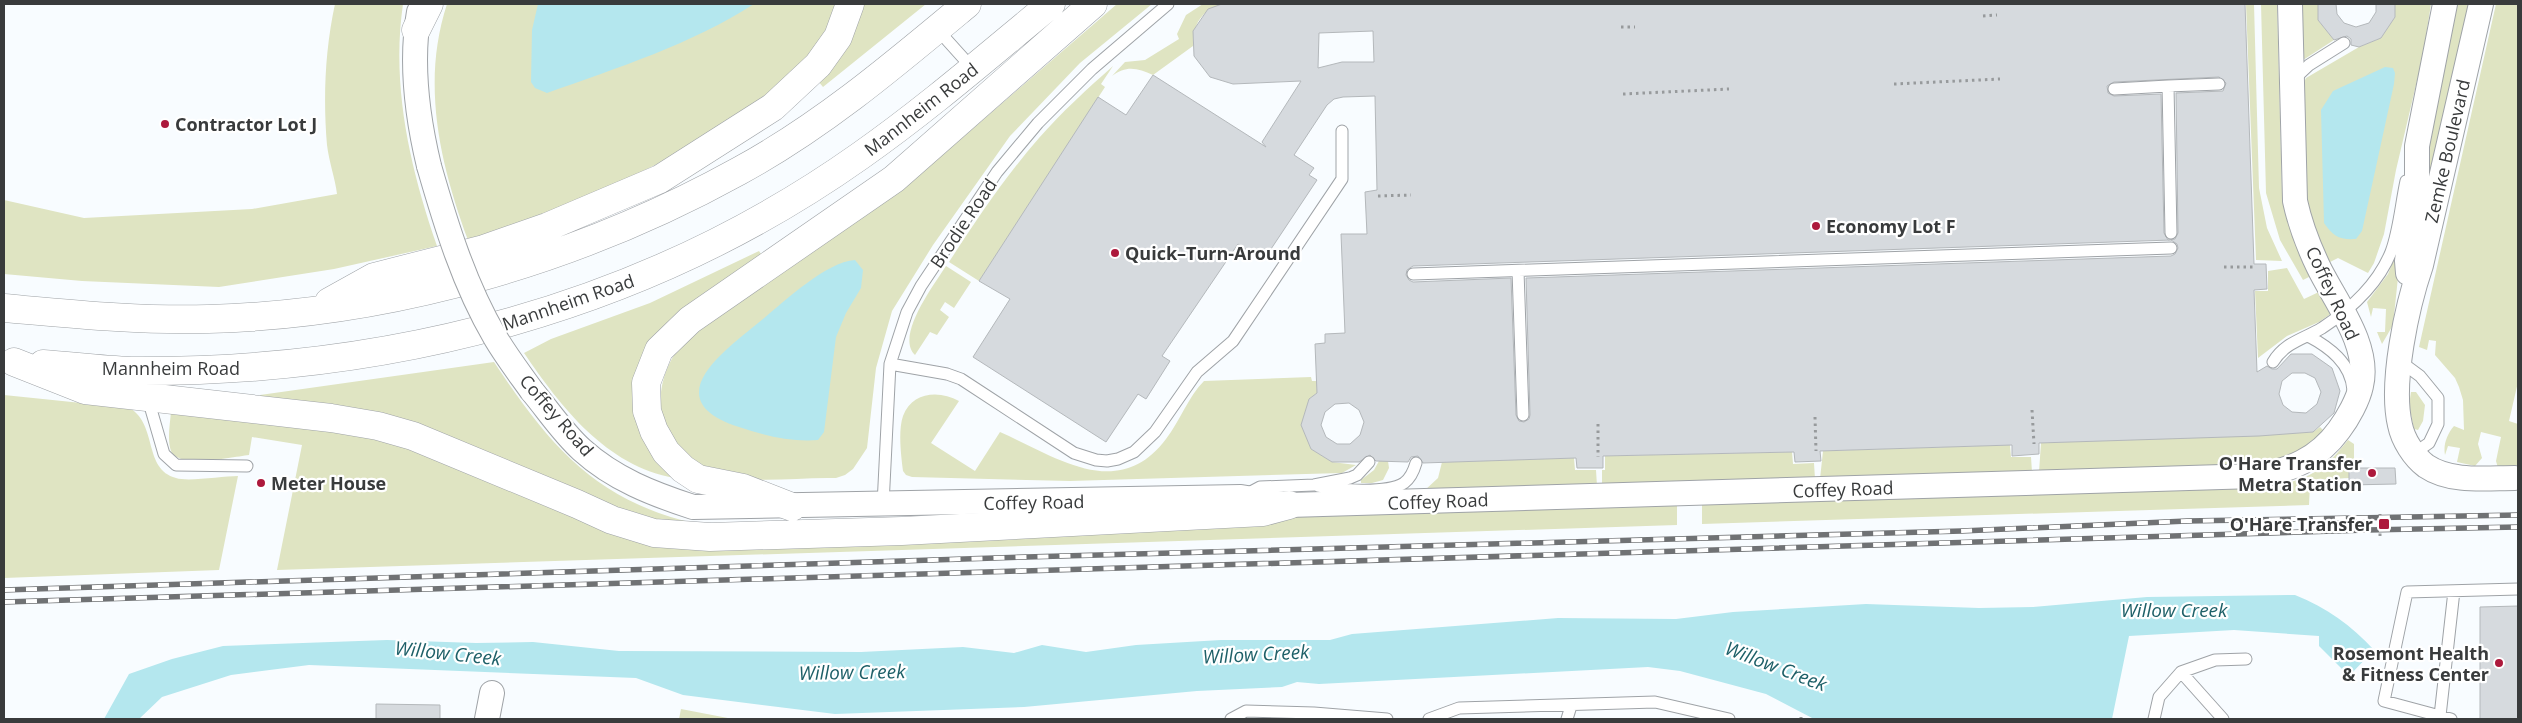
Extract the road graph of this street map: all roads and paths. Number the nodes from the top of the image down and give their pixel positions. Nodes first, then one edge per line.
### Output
1 (429, 4) edge
2 (850, 4) edge
3 (967, 4) edge
4 (1052, 4) edge
5 (1093, 4) edge
6 (1168, 4) edge
7 (2290, 4) edge
8 (2445, 4) edge
9 (2481, 4) edge
10 (1997, 15) dead end
11 (1983, 16) dead end
12 (418, 17) edge
13 (1621, 27) dead end
14 (1635, 27) dead end
15 (937, 29) junction
16 (2344, 43) dead end
17 (972, 69) junction
18 (1938, 77) dead end
19 (2000, 80) dead end
20 (1938, 82) junction
21 (2291, 82) junction
22 (1894, 84) dead end
23 (2219, 84) dead end
24 (1684, 86) dead end
25 (2168, 86) junction
26 (2114, 88) dead end
27 (1729, 89) dead end
28 (1684, 91) junction
29 (1623, 94) dead end
30 (1342, 131) dead end
31 (2417, 146) junction
32 (1411, 195) dead end
33 (1378, 196) dead end
34 (2171, 233) dead end
35 (2171, 248) dead end
36 (2224, 267) dead end
37 (2254, 267) dead end
38 (1518, 271) junction
39 (1413, 274) dead end
40 (2410, 297) junction
41 (4, 308) edge
42 (310, 312) junction
43 (2344, 313) junction
44 (2308, 336) junction
45 (9, 361) edge
46 (2273, 362) dead end
47 (2401, 362) junction
48 (890, 364) junction
49 (148, 397) junction
50 (2354, 404) junction
51 (2032, 410) dead end
52 (1523, 415) dead end
53 (1815, 417) dead end
54 (1598, 424) dead end
55 (2034, 444) dead end
56 (1816, 451) dead end
57 (2413, 454) junction
58 (1598, 457) dead end
59 (1369, 462) dead end
60 (1416, 463) dead end
61 (246, 466) dead end
62 (2515, 478) dead end
63 (1314, 485) junction
64 (1240, 497) junction
65 (883, 505) junction
66 (1289, 505) junction
67 (792, 507) junction
68 (2380, 511) dead end
69 (2380, 536) dead end
70 (2518, 589) edge
71 (2454, 591) junction
72 (2246, 659) dead end
73 (2181, 672) junction
74 (492, 693) dead end
75 (1571, 706) junction
76 (2446, 718) edge
77 (487, 719) edge
78 (1231, 719) edge
79 (1387, 719) edge
80 (1430, 719) edge
81 (1567, 719) edge
82 (1729, 719) edge
83 (2154, 719) edge
84 (2223, 719) edge

1 - 12 main road
2 - 42 main road
3 - 15 main road
4 - 17 main road, Mannheim Road
5 - 67 main road
6 - 48 lane, Brodie Road
7 - 21 street, Coffey Road
8 - 31 street, Zemke Boulevard
9 - 40 street, Zemke Boulevard
10 - 11 path
12 - 67 street, Coffey Road, bridge
13 - 14 path
15 - 17 lane
15 - 42 main road
16 - 21 lane
17 - 45 main road, Mannheim Road
18 - 20 path
19 - 20 path
20 - 22 path
21 - 43 street, Coffey Road
23 - 25 lane
24 - 28 path
25 - 26 lane
25 - 34 lane
27 - 28 path
28 - 29 path
30 - 48 lane
31 - 40 street, Zemke Boulevard
31 - 43 lane
32 - 33 path
35 - 38 lane
36 - 37 path
38 - 39 lane
38 - 52 lane
40 - 47 street, Zemke Boulevard
41 - 42 main road
43 - 44 lane
43 - 50 street, Coffey Road
44 - 46 lane
44 - 50 lane
45 - 49 main road
47 - 57 street, Zemke Boulevard
47 - 57 lane
48 - 65 lane, Brodie Road
49 - 61 lane
49 - 66 main road
50 - 66 street, Coffey Road
51 - 55 path
53 - 56 path
54 - 58 path
57 - 62 street, Zemke Boulevard
59 - 63 lane
60 - 63 lane
63 - 64 lane
64 - 65 street, Coffey Road
64 - 66 street, Coffey Road
65 - 67 street, Coffey Road
68 - 69 path
70 - 71 lane
71 - 76 lane
71 - 76 lane
72 - 73 lane
73 - 83 lane
73 - 84 lane
74 - 77 street
75 - 80 lane
75 - 81 lane
75 - 82 lane
78 - 79 lane

